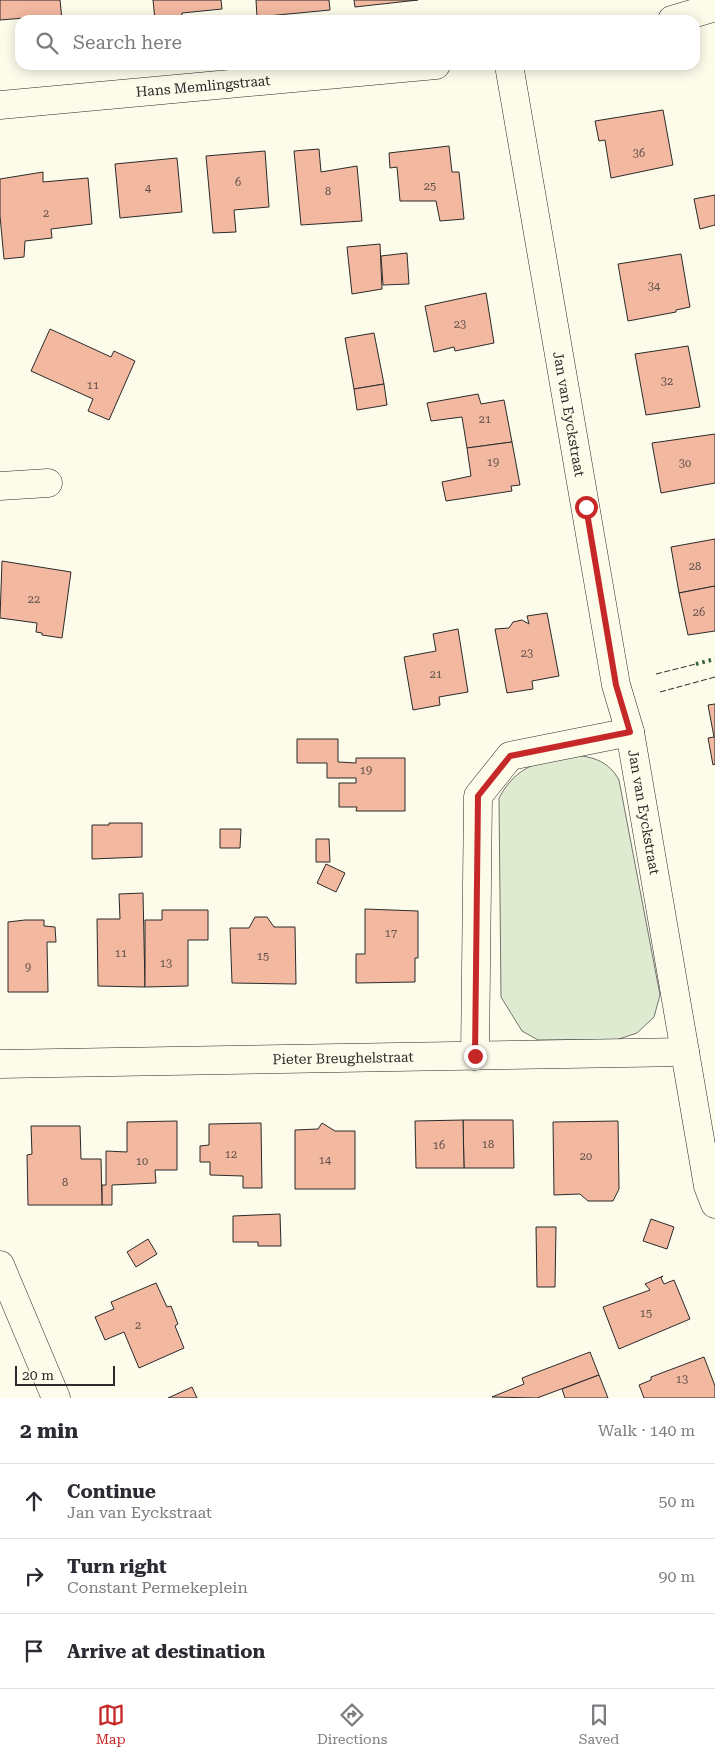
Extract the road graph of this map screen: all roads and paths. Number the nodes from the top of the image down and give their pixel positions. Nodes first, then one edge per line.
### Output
1 (715, 7) edge
2 (689, 15) edge
3 (382, 70) edge
4 (510, 70) edge
5 (0, 105) edge
6 (48, 483) dead end
7 (0, 486) edge
8 (630, 732) junction
9 (685, 1052) junction
10 (475, 1056) junction
11 (0, 1064) edge
12 (715, 1204) edge
13 (0, 1265) edge
14 (56, 1398) edge

1 - 2 street
3 - 5 street, Hans Memlingstraat
4 - 8 street, Jan van Eyckstraat
6 - 7 street
8 - 9 street, Jan van Eyckstraat
8 - 10 street
9 - 10 street, Pieter Breughelstraat
9 - 12 street, Jan van Eyckstraat
10 - 11 street, Pieter Breughelstraat
13 - 14 street

